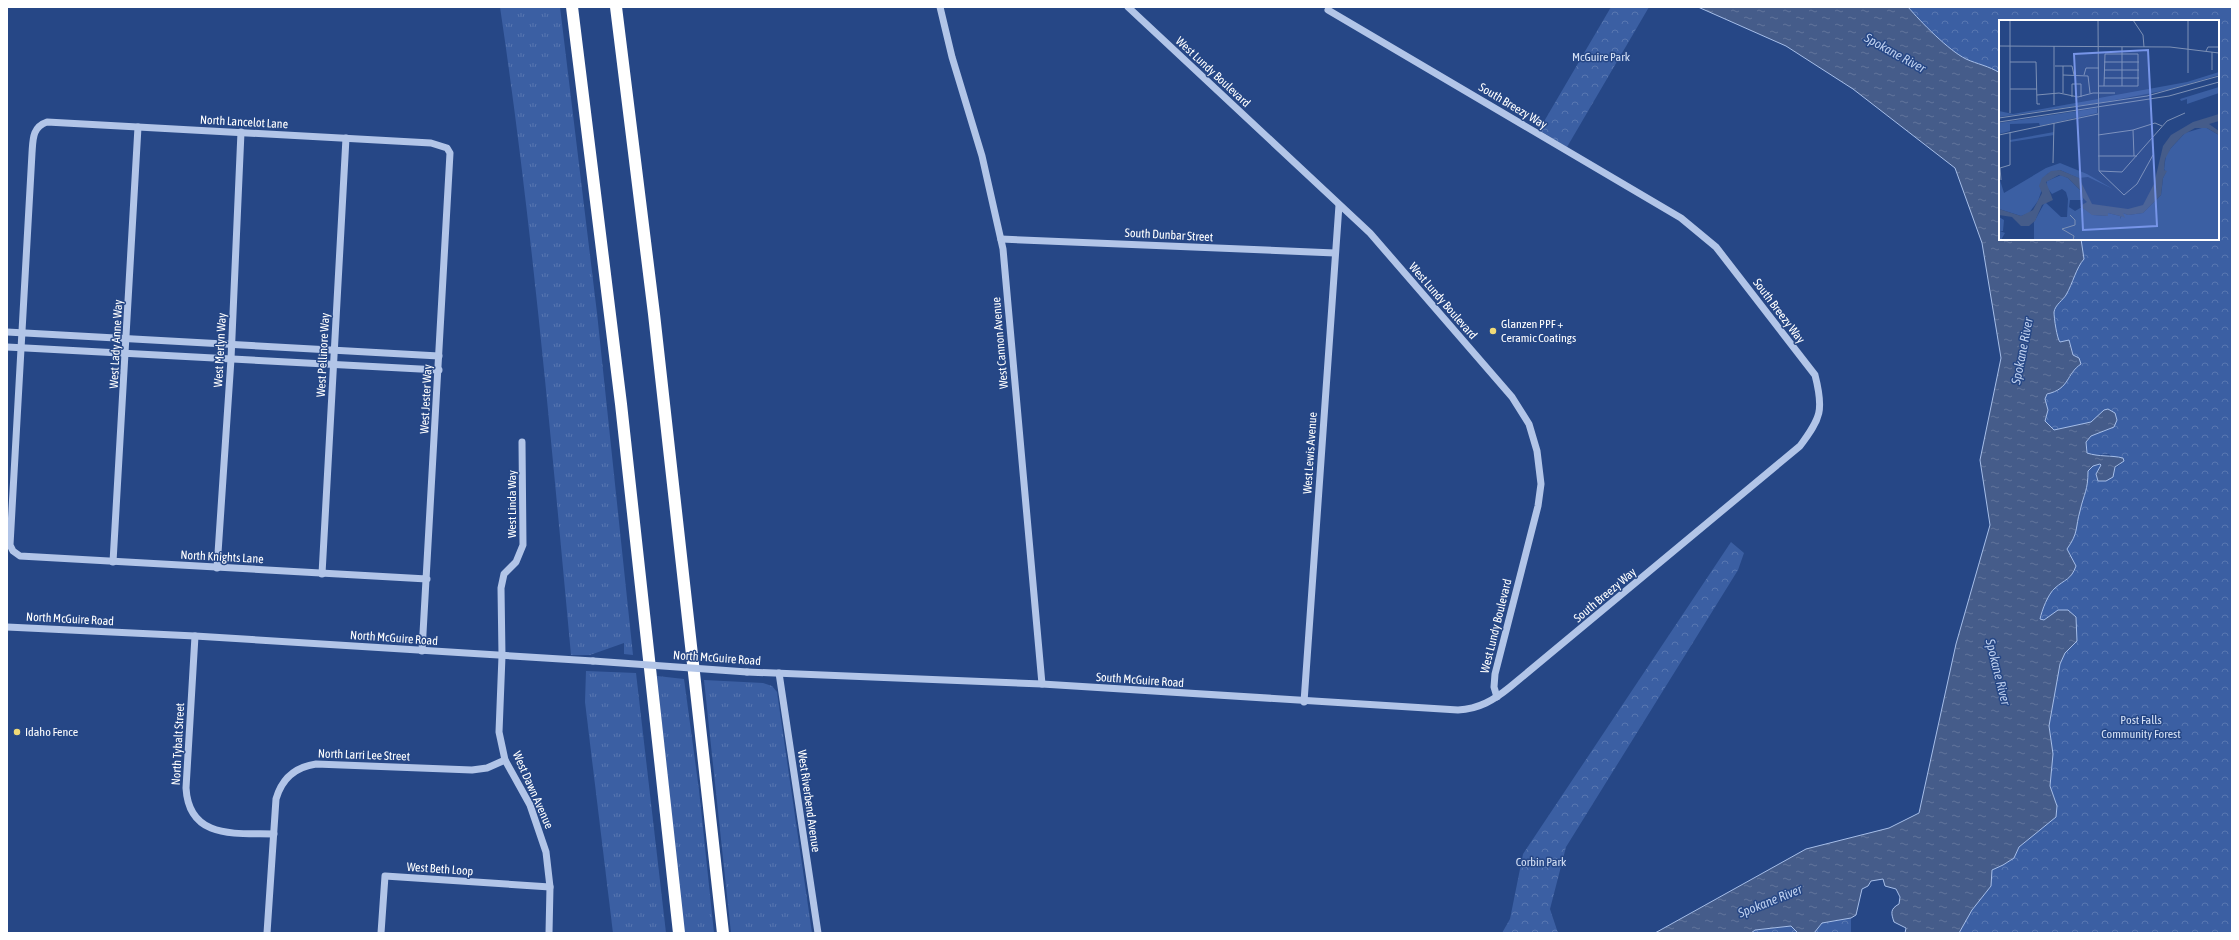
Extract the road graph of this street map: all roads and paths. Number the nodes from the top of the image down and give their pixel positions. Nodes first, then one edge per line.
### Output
1 (572, 7) edge
2 (616, 7) edge
3 (940, 7) edge
4 (1128, 7) edge
5 (1328, 10) dead end
6 (138, 127) junction
7 (241, 132) junction
8 (346, 138) junction
9 (447, 148) joint
10 (1338, 205) junction
11 (1001, 239) junction
12 (1335, 254) junction
13 (7, 332) edge
14 (22, 333) junction
15 (128, 338) junction
16 (231, 345) junction
17 (7, 347) edge
18 (22, 348) junction
19 (334, 352) junction
20 (127, 353) junction
21 (439, 356) junction
22 (231, 359) junction
23 (334, 365) junction
24 (439, 370) junction
25 (522, 442) dead end
26 (113, 562) junction
27 (217, 568) junction
28 (322, 574) junction
29 (427, 579) junction
30 (7, 627) edge
31 (195, 636) junction
32 (422, 651) junction
33 (502, 656) junction
34 (779, 673) junction
35 (1042, 684) junction
36 (1497, 697) junction
37 (1304, 702) junction
38 (506, 760) junction
39 (274, 834) junction
40 (550, 888) junction
41 (267, 933) edge
42 (381, 933) edge
43 (549, 933) edge
44 (679, 933) edge
45 (723, 933) edge
46 (818, 933) edge

1 - 44 highway
2 - 45 highway
3 - 11 street, West Cannon Avenue
4 - 10 street, West Lundy Boulevard
5 - 36 street, South Breezy Way
6 - 7 street, North Lancelot Lane
6 - 14 street, North Lancelot Lane
6 - 15 street, West Lady Anne Way
7 - 8 street, North Lancelot Lane
7 - 16 street, West Merlyn Way
8 - 9 street, North Lancelot Lane
8 - 19 street, West Pellinore Way
9 - 21 street, West Jester Way
10 - 12 street, West Lewis Avenue
10 - 36 street, West Lundy Boulevard
11 - 12 street, South Dunbar Street
11 - 35 street, West Cannon Avenue
12 - 37 street, West Lewis Avenue
13 - 14 street
14 - 15 street
14 - 18 street
15 - 16 street
15 - 20 street, West Lady Anne Way
16 - 19 street
16 - 22 street, West Merlyn Way
17 - 18 street
18 - 20 street
18 - 26 street, North Knights Lane
19 - 21 street
19 - 23 street, West Pellinore Way
20 - 22 street
20 - 26 street, West Lady Anne Way
21 - 24 street, West Jester Way
22 - 23 street
22 - 27 street, West Merlyn Way
23 - 24 street
23 - 28 street, West Pellinore Way
24 - 29 street, West Jester Way
25 - 33 street, West Linda Way
26 - 27 street, North Knights Lane
27 - 28 street, North Knights Lane
28 - 29 street, North Knights Lane
29 - 32 street, West Jester Way
30 - 31 street, North McGuire Road
31 - 32 street, North McGuire Road
31 - 39 street, North Tybalt Street
32 - 33 street, North McGuire Road
33 - 34 street, North McGuire Road, bridge
33 - 38 street, West Dawn Avenue
34 - 35 street, South McGuire Road
34 - 46 street, West Riverbend Avenue
35 - 37 street, South McGuire Road
36 - 37 street, South McGuire Road
38 - 39 street, North Larri Lee Street
38 - 40 street, West Dawn Avenue
39 - 41 street, North Larri Lee Street
40 - 42 street, West Beth Loop
40 - 43 street, West Dawn Avenue

